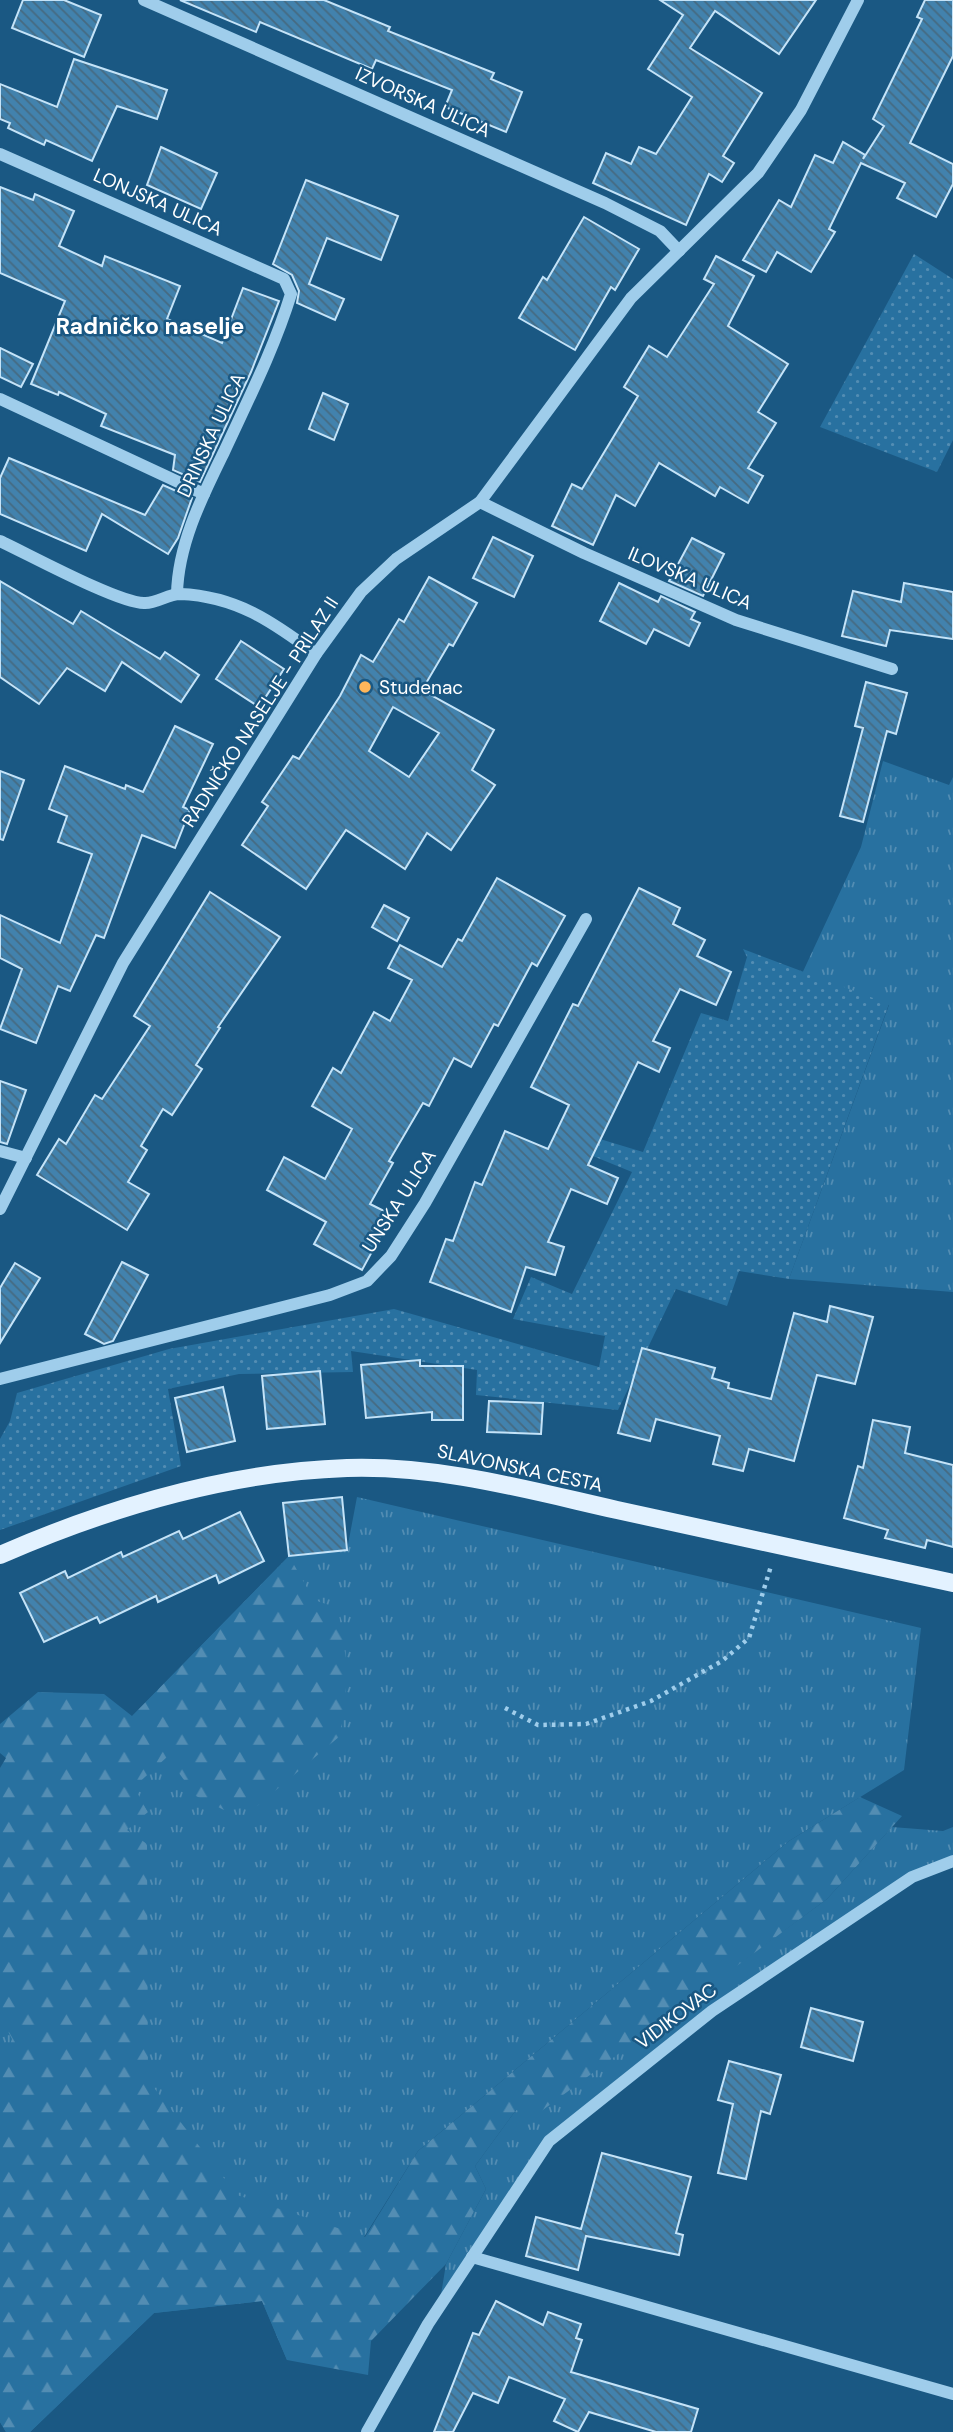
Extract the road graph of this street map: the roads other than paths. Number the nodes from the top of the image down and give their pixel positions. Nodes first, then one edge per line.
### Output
1 (145, 0) edge
2 (858, 0) edge
3 (0, 154) edge
4 (679, 251) junction
5 (291, 294) joint
6 (0, 399) edge
7 (204, 494) junction
8 (480, 502) junction
9 (0, 541) edge
10 (177, 594) junction
11 (316, 654) junction
12 (892, 669) dead end
13 (586, 919) dead end
14 (0, 1151) edge
15 (26, 1158) junction
16 (0, 1209) edge
17 (0, 1379) edge
18 (0, 1555) edge
19 (953, 1583) edge
20 (953, 1861) edge
21 (472, 2257) junction
22 (953, 2394) edge
23 (368, 2432) edge

1 - 4 street, IZVORSKA ULICA
2 - 4 street, RADNIČKO NASELJE - PRILAZ II
3 - 5 street, LONJSKA ULICA
4 - 8 street, RADNIČKO NASELJE - PRILAZ II
5 - 7 street, DRINSKA ULICA
6 - 7 street
7 - 10 street, DRINSKA ULICA
8 - 11 street, RADNIČKO NASELJE - PRILAZ II
8 - 12 street, ILOVSKA ULICA
9 - 10 street
10 - 11 street
11 - 15 street, RADNIČKO NASELJE - PRILAZ II
13 - 17 street, UNSKA ULICA
14 - 15 street
15 - 16 street, RADNIČKO NASELJE - PRILAZ II
18 - 19 main road, SLAVONSKA CESTA
20 - 21 street, VIDIKOVAC
21 - 22 street
21 - 23 street, VIDIKOVAC

